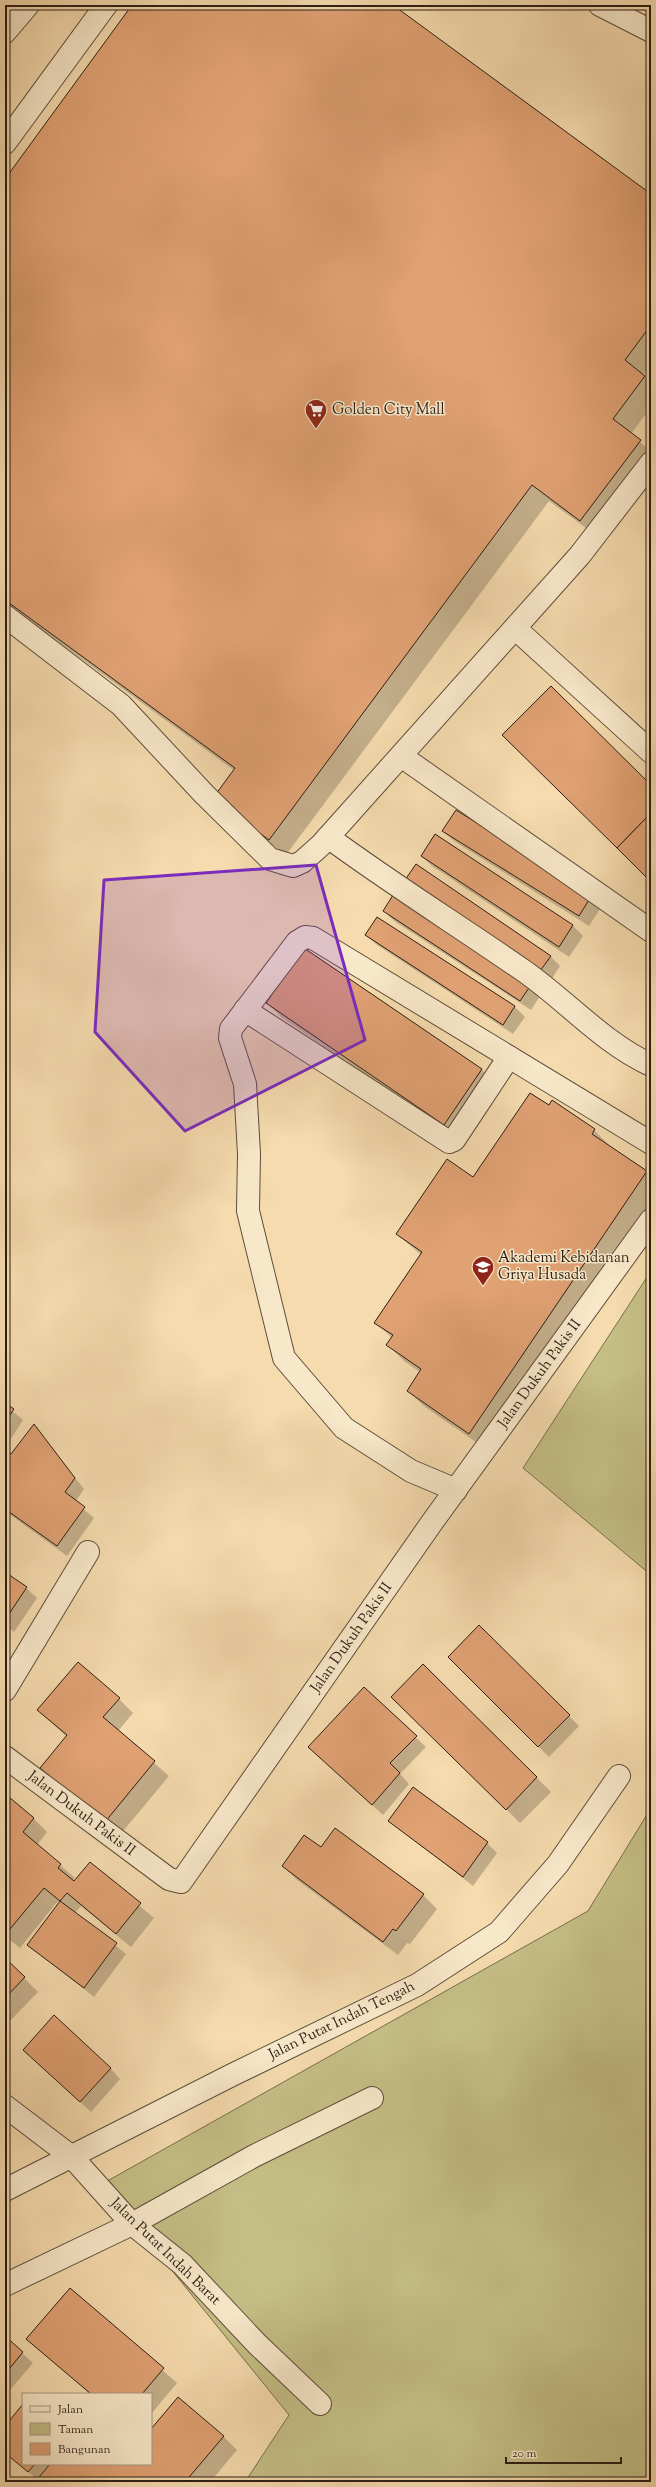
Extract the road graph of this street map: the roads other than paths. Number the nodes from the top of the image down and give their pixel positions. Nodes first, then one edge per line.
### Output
1 (28, 5) edge
2 (106, 5) edge
3 (600, 5) edge
4 (651, 31) edge
5 (5, 32) edge
6 (5, 143) edge
7 (651, 463) edge
8 (5, 616) edge
9 (516, 629) junction
10 (651, 752) edge
11 (401, 756) junction
12 (328, 838) junction
13 (651, 931) edge
14 (245, 1010) junction
15 (508, 1057) junction
16 (651, 1065) edge
17 (650, 1140) edge
18 (651, 1220) edge
19 (456, 1490) junction
20 (88, 1552) dead end
21 (5, 1690) edge
22 (5, 1757) edge
23 (619, 1776) dead end
24 (372, 2098) dead end
25 (5, 2106) edge
26 (72, 2157) junction
27 (5, 2190) edge
28 (132, 2224) junction
29 (5, 2285) edge
30 (320, 2404) dead end

1 - 5 street
2 - 6 street
3 - 4 street
7 - 9 street
8 - 12 street
9 - 10 street
9 - 11 street
11 - 12 street
11 - 13 street
12 - 16 street
14 - 15 street
14 - 15 street
14 - 19 street
15 - 17 street
18 - 19 street, Jalan Dukuh Pakis II
19 - 22 street, Jalan Dukuh Pakis II
20 - 21 street
23 - 26 street, Jalan Putat Indah Tengah
24 - 28 street
25 - 26 street, Jalan Putat Indah Barat
26 - 27 street, Jalan Putat Indah Tengah
26 - 28 street, Jalan Putat Indah Barat
28 - 29 street
28 - 30 street, Jalan Putat Indah Barat

